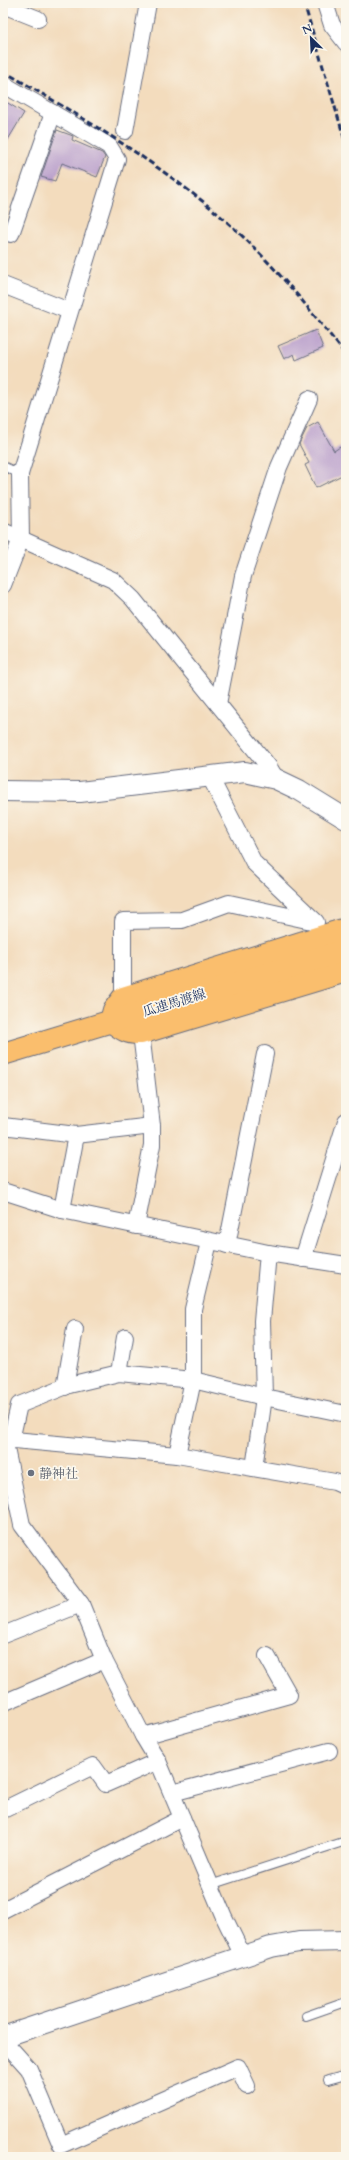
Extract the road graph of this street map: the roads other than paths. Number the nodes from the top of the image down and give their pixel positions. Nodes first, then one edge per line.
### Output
1 (148, 3) edge
2 (325, 3) edge
3 (3, 5) edge
4 (38, 19) dead end
5 (346, 43) edge
6 (3, 84) edge
7 (52, 113) junction
8 (125, 131) dead end
9 (11, 234) dead end
10 (3, 285) edge
11 (69, 311) junction
12 (309, 399) dead end
13 (3, 466) edge
14 (20, 474) junction
15 (3, 531) edge
16 (21, 539) junction
17 (3, 585) edge
18 (218, 704) junction
19 (209, 775) junction
20 (276, 779) junction
21 (3, 791) edge
22 (346, 819) edge
23 (335, 933) edge
24 (346, 971) edge
25 (123, 998) junction
26 (111, 1021) junction
27 (141, 1033) junction
28 (3, 1054) edge
29 (265, 1054) dead end
30 (346, 1121) edge
31 (3, 1126) edge
32 (152, 1126) junction
33 (76, 1135) junction
34 (3, 1191) edge
35 (62, 1210) junction
36 (136, 1226) junction
37 (209, 1242) junction
38 (227, 1245) junction
39 (268, 1253) junction
40 (303, 1259) junction
41 (346, 1265) edge
42 (75, 1329) dead end
43 (124, 1337) dead end
44 (119, 1374) junction
45 (193, 1380) junction
46 (65, 1387) junction
47 (264, 1397) junction
48 (346, 1414) edge
49 (6, 1440) edge
50 (177, 1455) junction
51 (254, 1468) junction
52 (346, 1487) edge
53 (81, 1604) junction
54 (3, 1635) edge
55 (268, 1656) dead end
56 (104, 1660) junction
57 (3, 1704) edge
58 (143, 1736) junction
59 (329, 1751) dead end
60 (158, 1761) junction
61 (172, 1793) junction
62 (3, 1810) edge
63 (182, 1818) junction
64 (346, 1841) edge
65 (210, 1885) junction
66 (3, 1910) edge
67 (346, 1941) edge
68 (244, 1956) junction
69 (346, 2002) edge
70 (306, 2016) dead end
71 (3, 2038) edge
72 (346, 2075) edge
73 (328, 2080) dead end
74 (247, 2086) dead end

1 - 8 street
2 - 5 street
3 - 4 street
6 - 7 street
7 - 9 street
7 - 11 street
10 - 11 street
11 - 14 street
12 - 18 street
13 - 14 lane
14 - 16 street
15 - 16 street
16 - 17 street
16 - 18 street
18 - 20 street
19 - 20 street
19 - 21 street
19 - 23 street
20 - 22 street
23 - 25 main road
23 - 25 street
23 - 26 main road, 瓜連馬渡線
24 - 27 main road
25 - 26 main road
26 - 27 main road
26 - 28 main road, 瓜連馬渡線
27 - 32 street
29 - 38 street
30 - 40 street
31 - 33 street
32 - 33 street
32 - 36 street
33 - 35 street
34 - 35 street
35 - 36 street
36 - 37 street
37 - 38 street
37 - 45 street
38 - 39 street
39 - 40 street
39 - 47 street
40 - 41 street
42 - 46 street
43 - 44 street
44 - 45 street
44 - 46 street
45 - 47 street
45 - 50 street
46 - 49 street
47 - 48 street
47 - 51 street
49 - 50 street
49 - 53 street
50 - 51 street
51 - 52 street
53 - 54 street
53 - 56 street
55 - 58 street
56 - 57 street
56 - 58 street
58 - 60 street
59 - 61 street
60 - 61 street
60 - 62 street
61 - 63 street
63 - 65 street
63 - 66 street
64 - 65 lane
65 - 68 street
67 - 68 street
68 - 71 street
69 - 70 lane
71 - 74 street
72 - 73 lane

